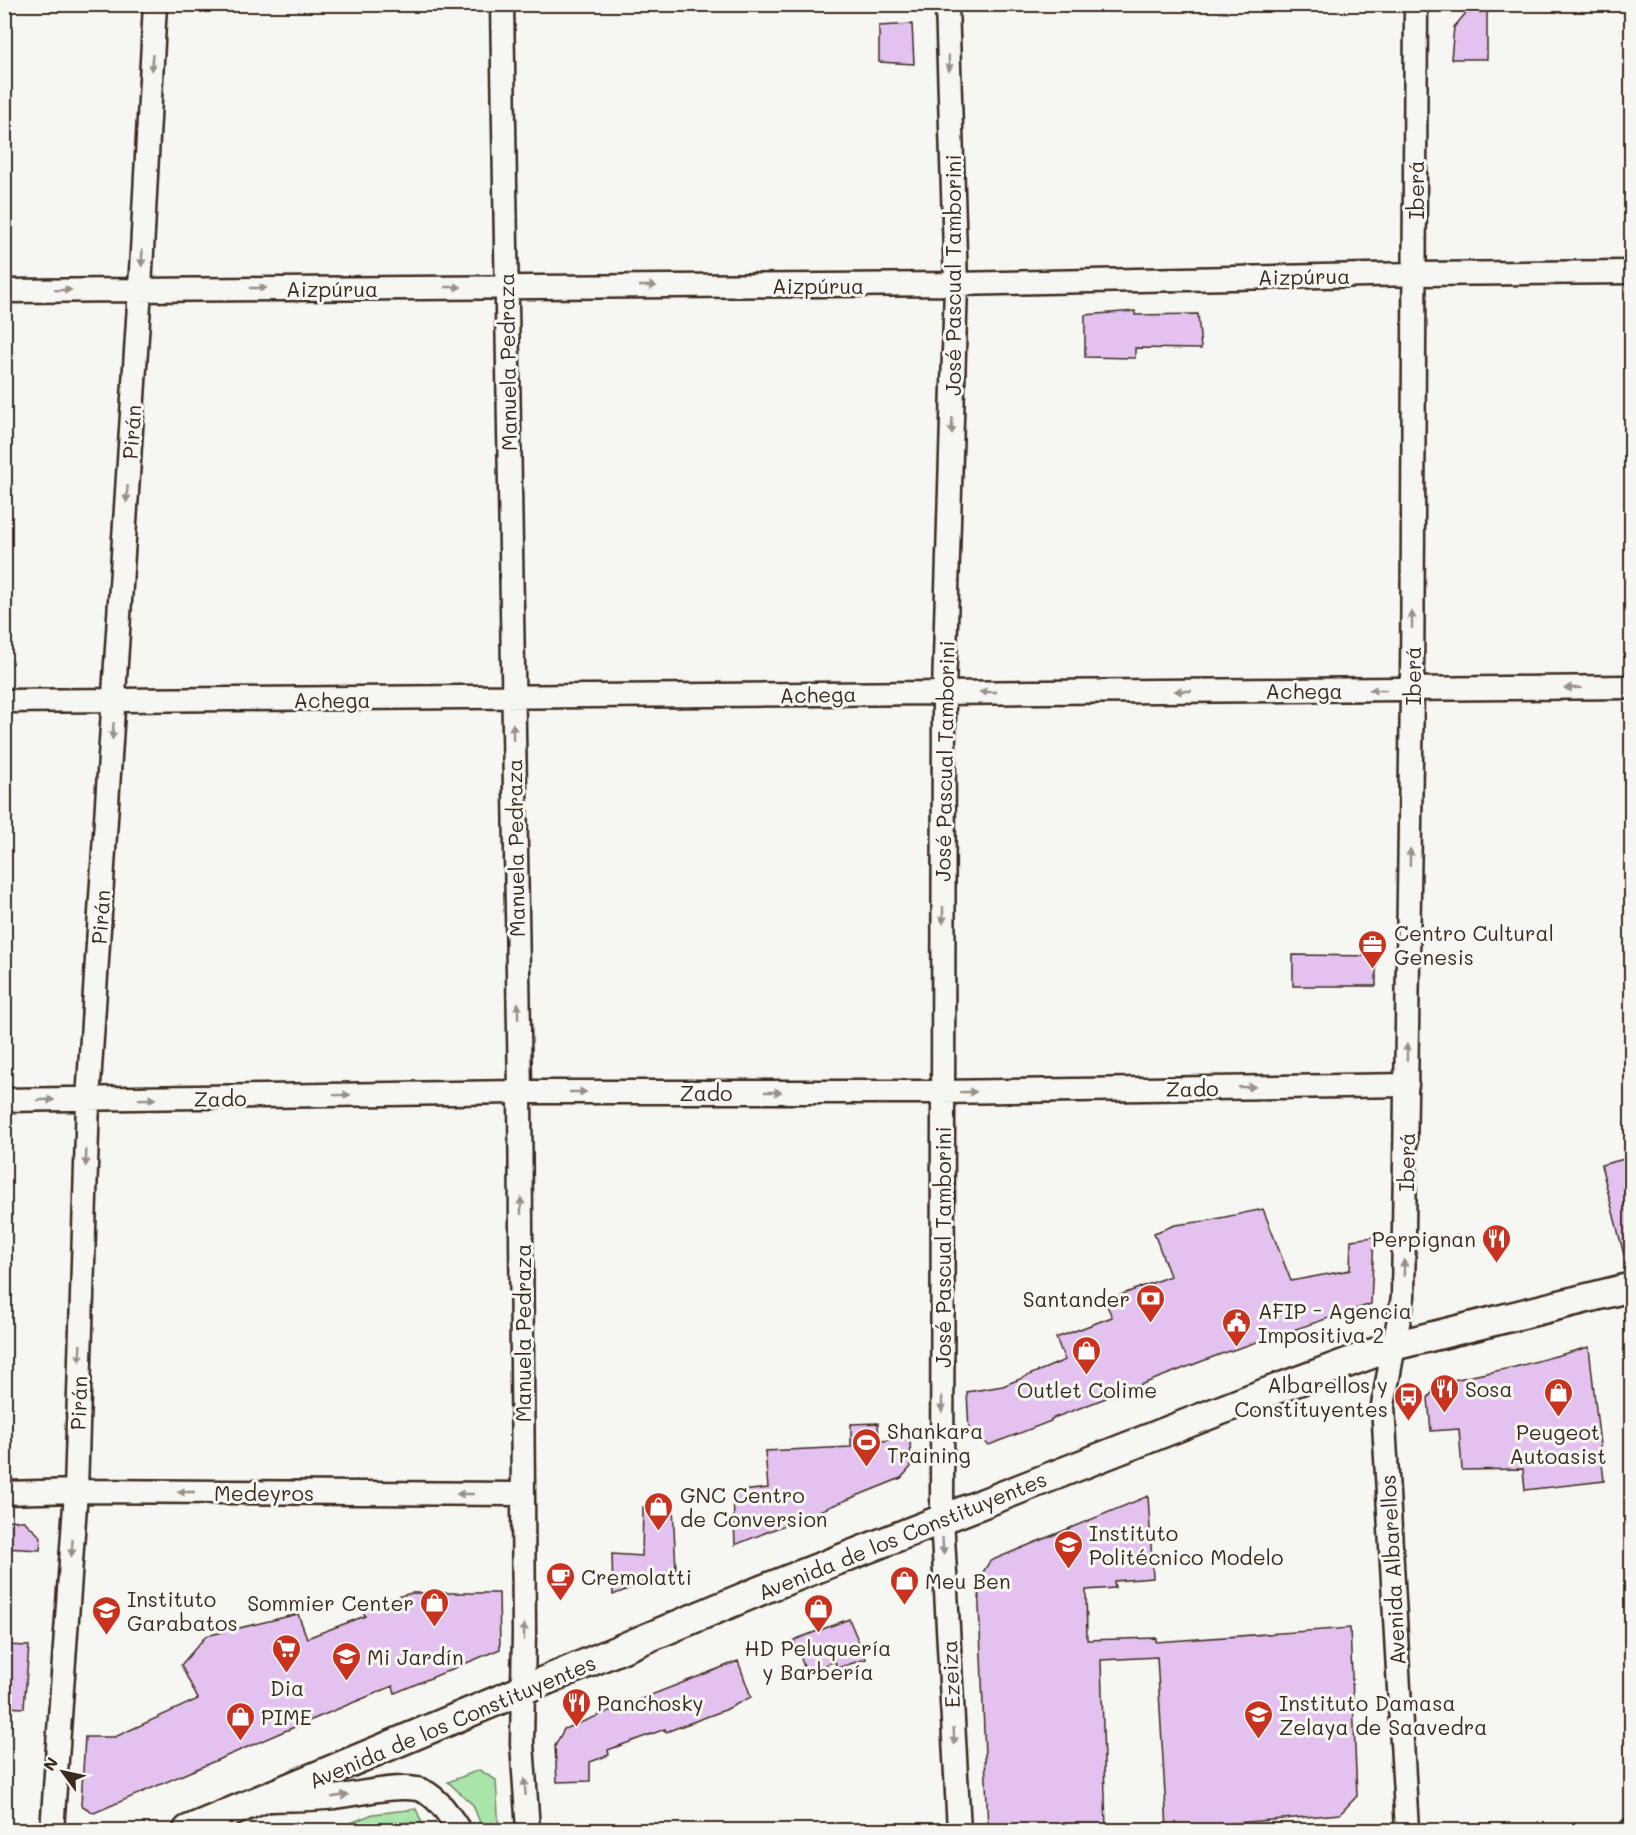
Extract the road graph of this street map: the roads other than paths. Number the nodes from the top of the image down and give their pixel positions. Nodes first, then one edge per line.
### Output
1 (155, 4) edge
2 (502, 4) edge
3 (946, 4) edge
4 (1416, 4) edge
5 (1632, 272) edge
6 (1415, 274) junction
7 (956, 284) junction
8 (506, 287) junction
9 (140, 289) junction
10 (4, 291) edge
11 (1632, 687) edge
12 (1412, 690) junction
13 (944, 692) junction
14 (512, 698) junction
15 (115, 700) junction
16 (4, 701) edge
17 (1407, 1085) junction
18 (520, 1092) junction
19 (942, 1092) junction
20 (4, 1100) edge
21 (88, 1100) junction
22 (1632, 1287) edge
23 (1393, 1346) junction
24 (76, 1491) junction
25 (4, 1493) edge
26 (523, 1494) junction
27 (942, 1518) junction
28 (523, 1691) junction
29 (261, 1800) junction
30 (52, 1830) edge
31 (188, 1830) edge
32 (459, 1830) edge
33 (528, 1830) edge
34 (959, 1830) edge
35 (1407, 1830) edge

1 -> 9 street, Pirán
2 - 8 street, Manuela Pedraza
3 -> 7 street, José Pascual Tamborini
4 - 6 street, Iberá
5 - 6 street, Aizpúrua
6 - 7 street, Aizpúrua
12 -> 6 street, Iberá
8 -> 7 street, Aizpúrua
7 -> 13 street, José Pascual Tamborini
9 -> 8 street, Aizpúrua
8 - 14 street, Manuela Pedraza
10 -> 9 street, Aizpúrua
9 -> 15 street, Pirán
11 -> 12 street, Achega
12 -> 13 street, Achega
17 -> 12 street, Iberá
13 - 14 street, Achega
13 -> 19 street, José Pascual Tamborini
14 - 15 street, Achega
18 -> 14 street, Manuela Pedraza
15 - 16 street, Achega
15 -> 21 street, Pirán
19 -> 17 street, Zado
23 -> 17 street, Iberá
18 -> 19 street, Zado
21 -> 18 street, Zado
26 -> 18 street, Manuela Pedraza
19 -> 27 street, José Pascual Tamborini
20 -> 21 street, Zado
21 -> 24 street, Pirán
22 - 23 main road, Avenida de los Constituyentes
23 - 27 main road, Avenida de los Constituyentes
23 - 35 street, Avenida Albarellos
24 - 25 street, Medeyros
26 -> 24 street, Medeyros
24 -> 30 street, Pirán
28 -> 26 street, Manuela Pedraza
27 - 28 main road, Avenida de los Constituyentes
27 -> 34 street, Ezeiza
28 - 29 main road, Avenida de los Constituyentes
33 -> 28 street, Manuela Pedraza
29 - 31 main road, Avenida de los Constituyentes
29 -> 32 street

